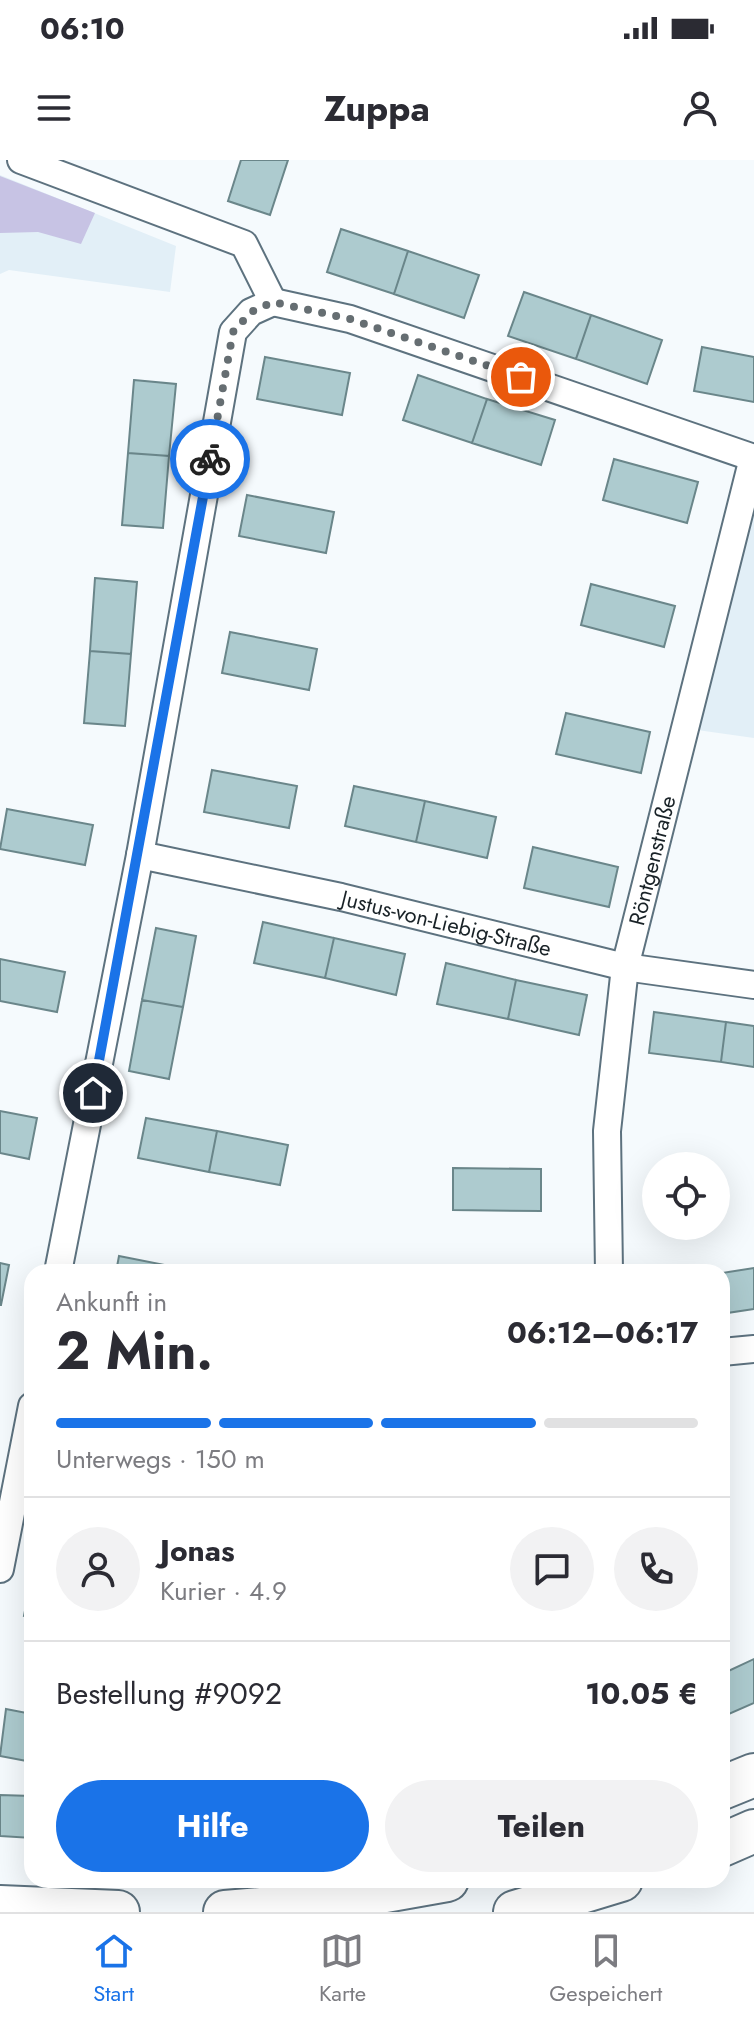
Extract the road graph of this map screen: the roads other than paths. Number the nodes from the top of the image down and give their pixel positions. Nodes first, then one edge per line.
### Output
1 (21, 160) edge
2 (273, 302) junction
3 (754, 458) edge
4 (140, 855) junction
5 (625, 967) junction
6 (754, 985) edge
7 (60, 1264) edge
8 (609, 1264) edge
9 (754, 1349) edge
10 (730, 1351) edge
11 (24, 1447) edge
12 (0, 1569) edge
13 (754, 1775) edge
14 (730, 1785) edge
15 (754, 1831) edge
16 (730, 1842) edge
17 (402, 1888) edge
18 (594, 1888) edge
19 (0, 1907) edge
20 (118, 1912) edge
21 (225, 1912) edge
22 (515, 1912) edge

1 - 2 street
2 - 3 street
2 - 4 street
3 - 5 street, Röntgenstraße
4 - 5 street, Justus-von-Liebig-Straße
4 - 7 street
5 - 6 street, Justus-von-Liebig-Straße
5 - 8 street, Röntgenstraße
9 - 10 street
11 - 12 street
13 - 14 main road
15 - 16 main road
17 - 21 main road
18 - 22 main road
19 - 20 main road

